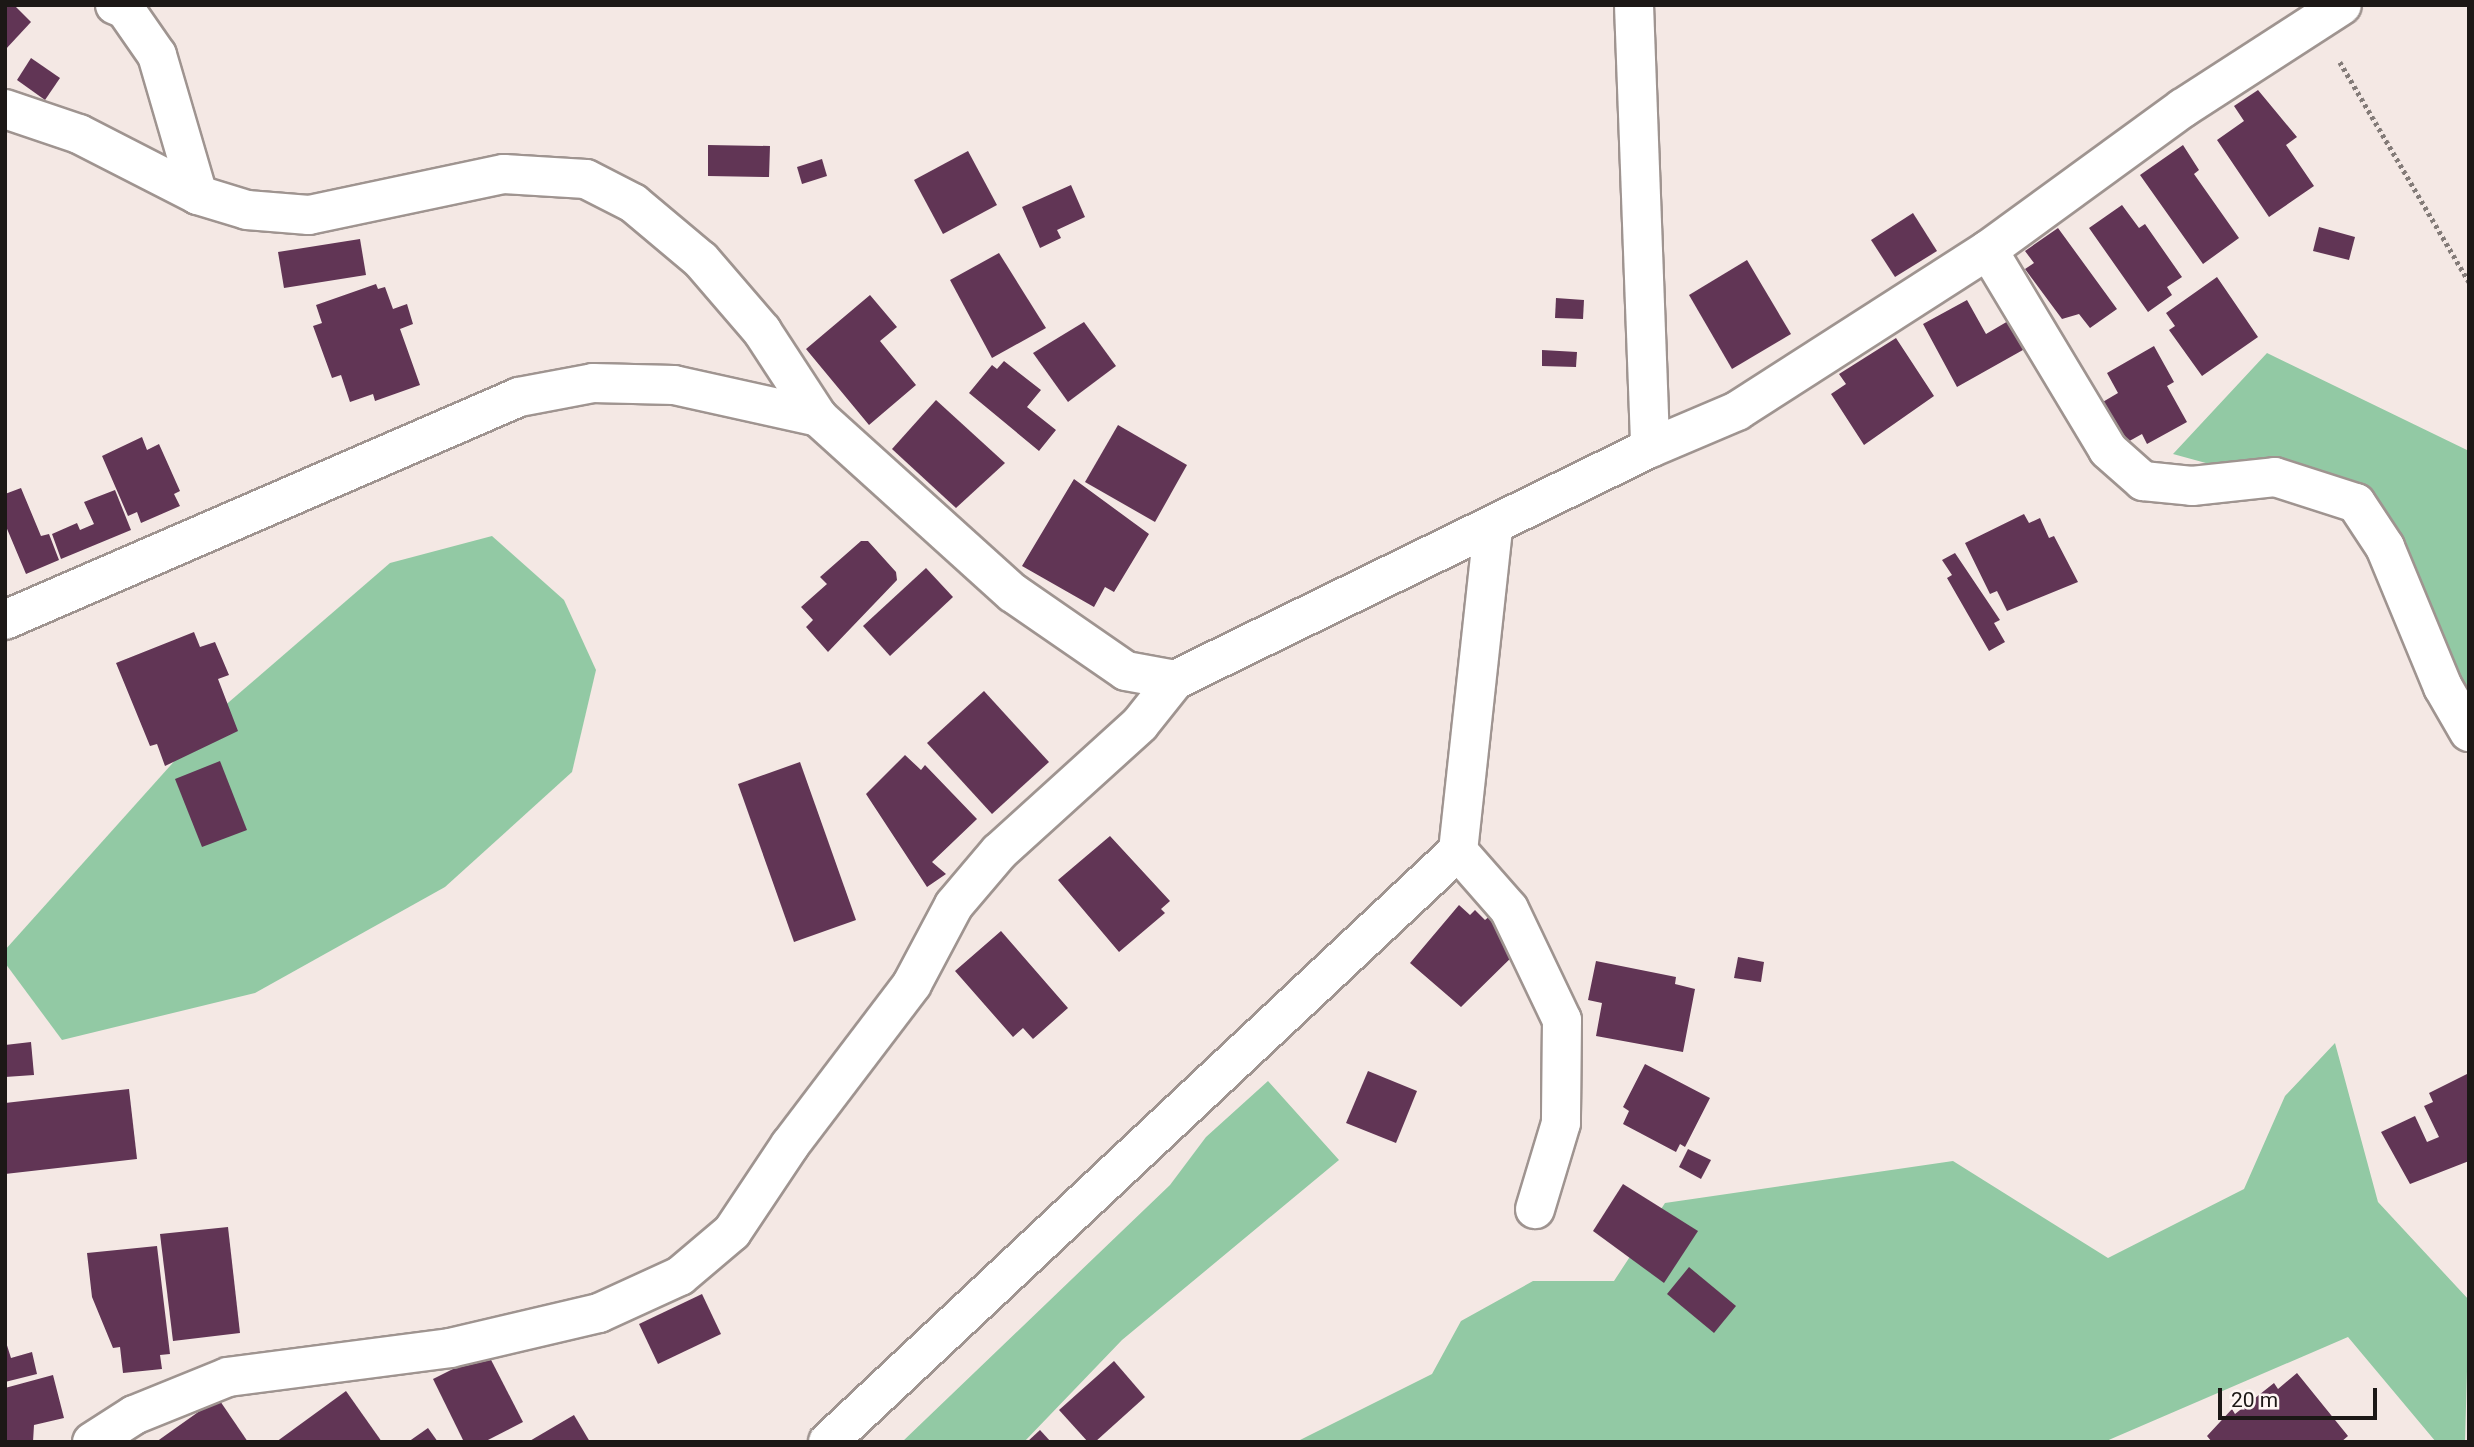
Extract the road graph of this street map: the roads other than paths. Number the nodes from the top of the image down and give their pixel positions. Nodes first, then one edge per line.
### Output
1 (115, 5) edge
2 (1634, 5) edge
3 (2329, 14) edge
4 (5, 109) edge
5 (198, 195) junction
6 (1988, 250) junction
7 (818, 417) junction
8 (1650, 448) junction
9 (1493, 528) junction
10 (5, 620) edge
11 (1175, 680) junction
12 (2469, 732) edge
13 (1458, 851) junction
14 (1535, 1209) dead end
15 (92, 1442) edge
16 (828, 1442) edge

1 - 5 street
2 - 8 street
3 - 6 street
4 - 5 street
5 - 7 street
6 - 8 street
6 - 12 street
7 - 10 street
7 - 11 street
8 - 9 street
9 - 11 street
9 - 13 street
11 - 15 street
13 - 14 street
13 - 16 street

